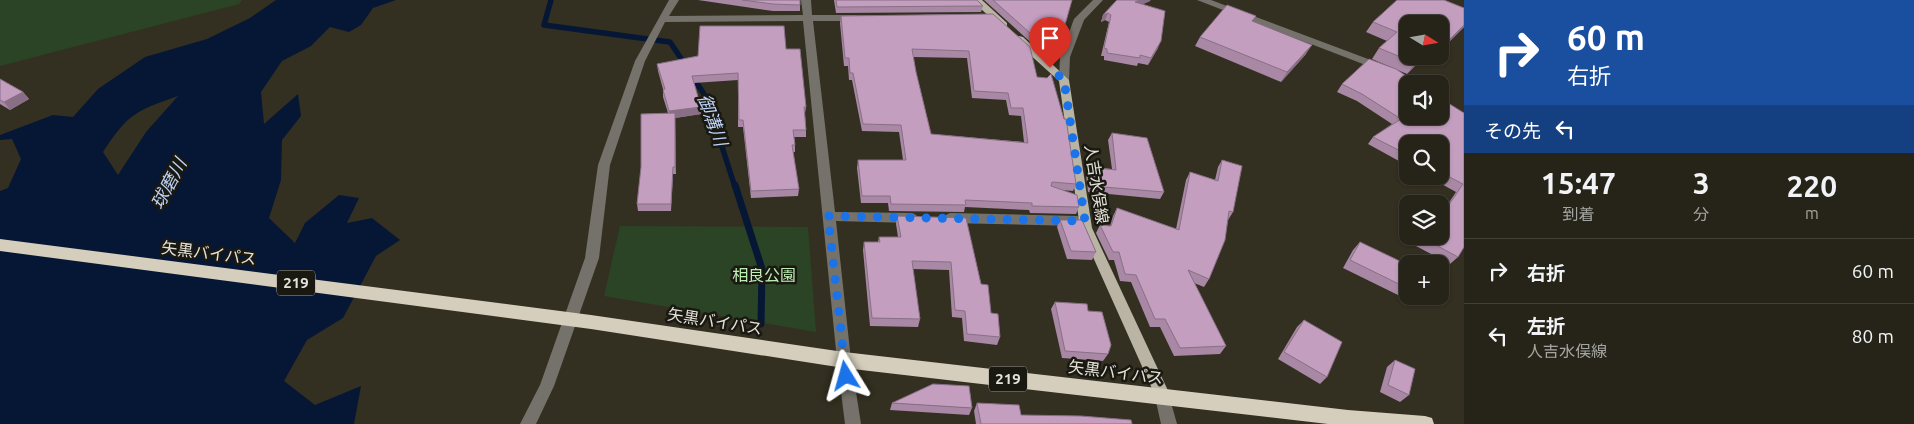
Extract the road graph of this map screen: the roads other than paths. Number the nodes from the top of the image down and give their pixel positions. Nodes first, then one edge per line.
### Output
1 (674, 0) edge
2 (806, 0) edge
3 (976, 0) edge
4 (1098, 0) edge
5 (1202, 0) edge
6 (974, 16) edge
7 (993, 16) junction
8 (807, 18) junction
9 (871, 18) edge
10 (662, 19) junction
11 (1386, 70) edge
12 (1064, 80) junction
13 (828, 216) junction
14 (1085, 221) junction
15 (0, 245) edge
16 (844, 360) junction
17 (1163, 396) junction
18 (1351, 421) edge
19 (528, 424) edge
20 (853, 424) edge
21 (1169, 424) edge
22 (1425, 424) edge

1 - 10 street
2 - 8 street
3 - 7 main road
4 - 12 street
5 - 11 street
6 - 7 street
7 - 12 main road
8 - 9 street
8 - 10 street
8 - 13 street
10 - 19 street
12 - 14 main road, 人吉水俣線
13 - 14 street
13 - 16 street
14 - 17 main road, 人吉水俣線
15 - 16 highway, 矢黒バイパス / 219
16 - 17 highway, 矢黒バイパス / 219
16 - 20 street
17 - 18 highway, 矢黒バイパス / 219
17 - 21 street
18 - 22 highway, 矢黒バイパス / 219

